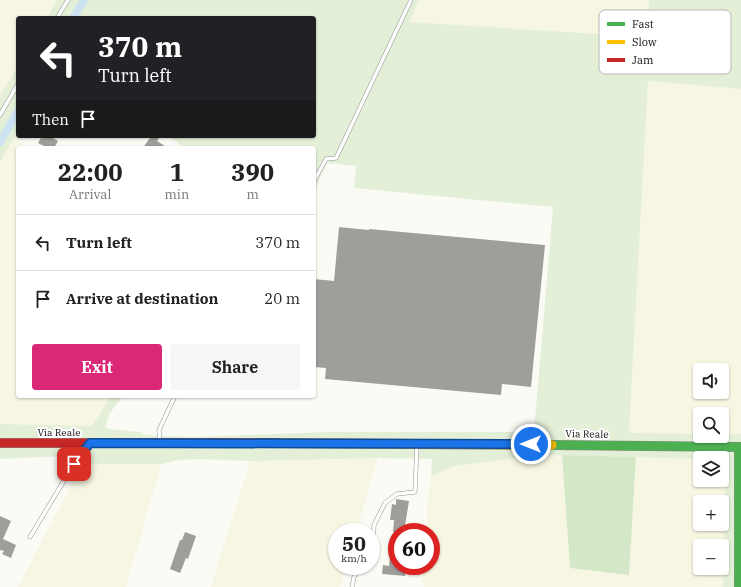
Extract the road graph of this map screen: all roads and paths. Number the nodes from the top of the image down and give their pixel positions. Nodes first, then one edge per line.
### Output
1 (68, 0) edge
2 (411, 0) edge
3 (58, 16) edge
4 (16, 87) edge
5 (0, 115) edge
6 (316, 177) edge
7 (174, 398) edge
8 (0, 443) edge
9 (90, 443) junction
10 (160, 443) junction
11 (417, 443) junction
12 (740, 448) edge
13 (375, 523) edge
14 (30, 537) dead end
15 (356, 575) edge
16 (352, 587) edge
17 (738, 587) edge

1 - 3 lane
2 - 6 lane
4 - 5 lane
7 - 10 lane
8 - 9 main road, Via Reale
9 - 10 main road, Via Reale
9 - 14 lane
10 - 11 main road, Via Reale
11 - 12 main road, Via Reale
11 - 13 lane
12 - 17 main road
15 - 16 lane

